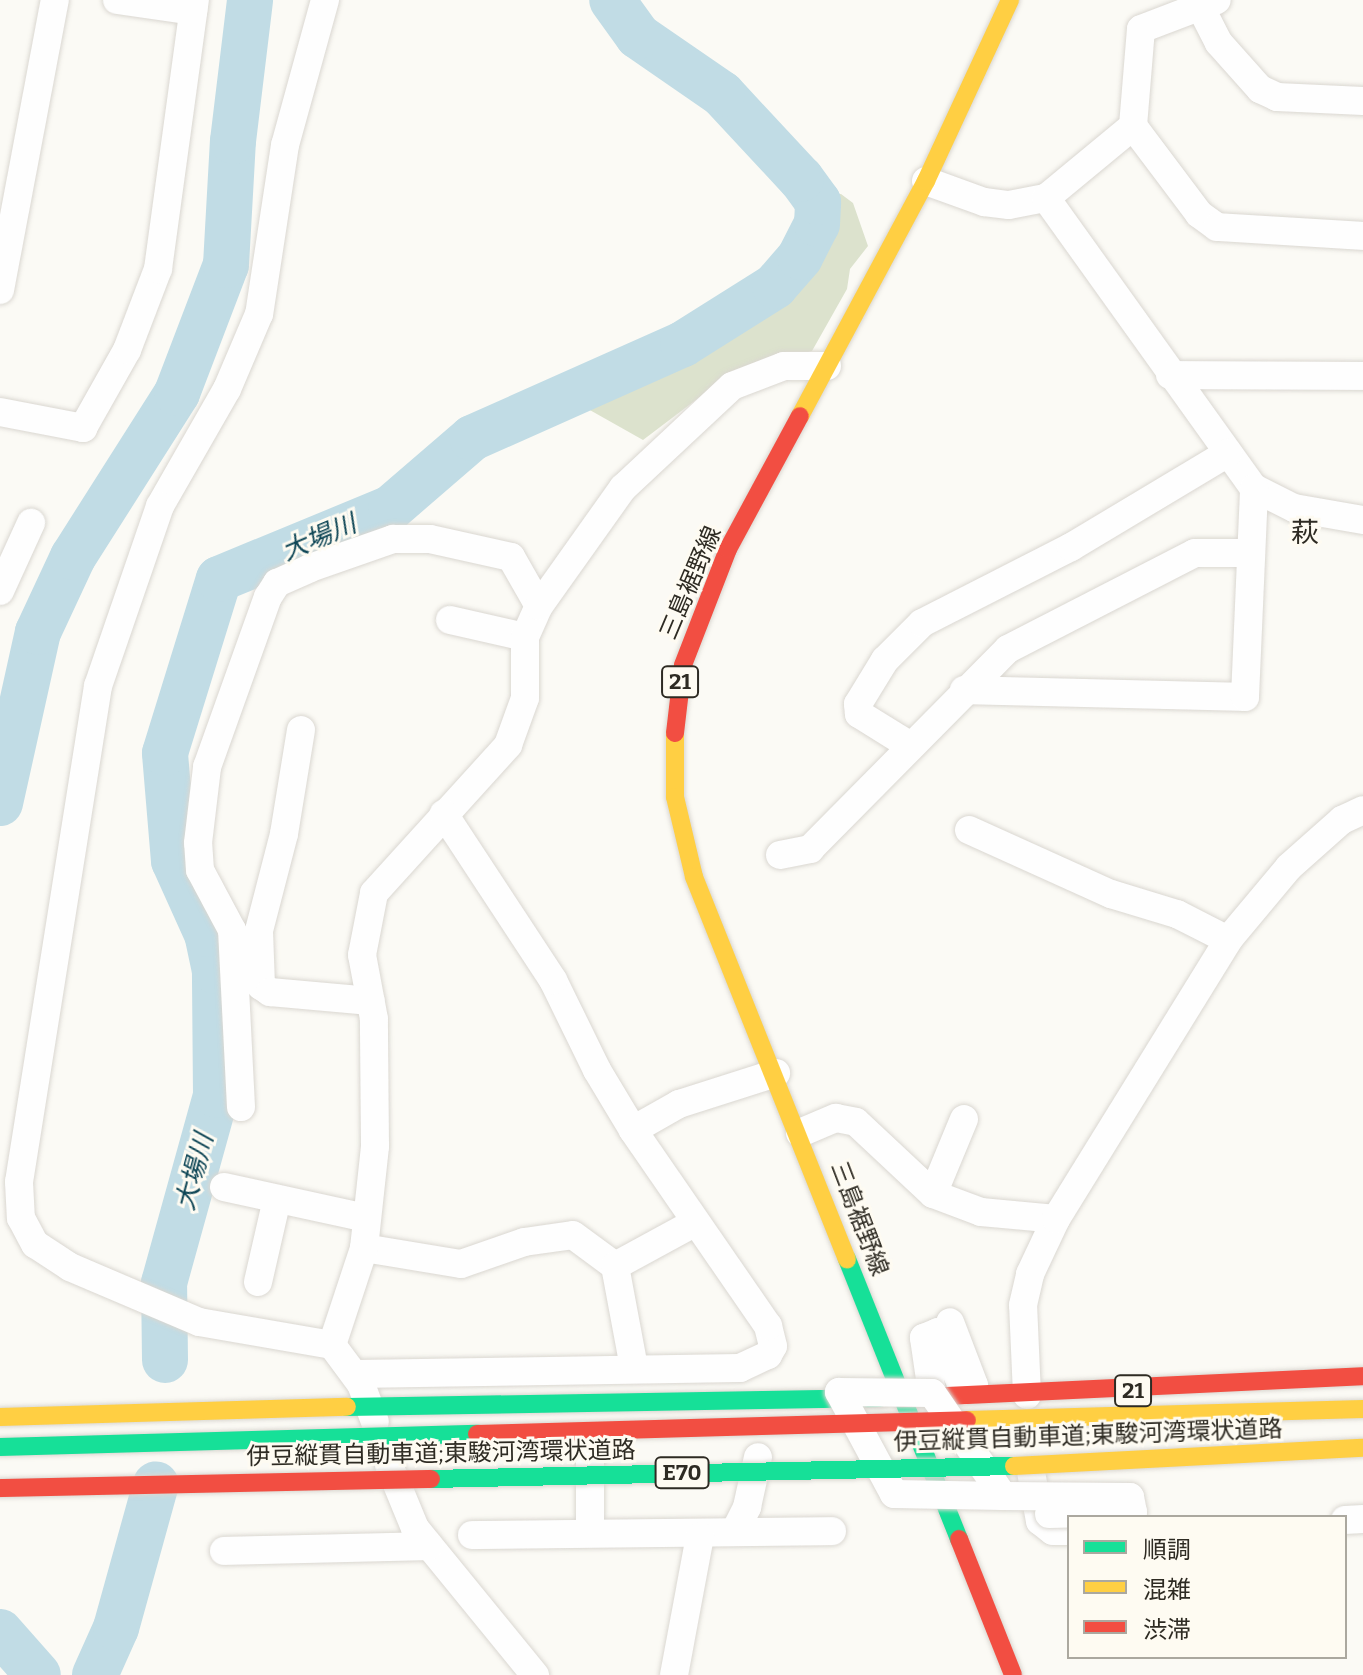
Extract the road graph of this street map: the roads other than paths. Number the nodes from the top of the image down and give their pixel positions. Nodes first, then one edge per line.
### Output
1 (55, 0) edge
2 (117, 0) edge
3 (325, 0) edge
4 (1010, 0) edge
5 (1209, 4) edge
6 (194, 6) edge
7 (1363, 101) edge
8 (1133, 126) junction
9 (926, 181) junction
10 (1046, 198) junction
11 (1363, 236) edge
12 (0, 290) edge
13 (827, 366) junction
14 (1170, 375) junction
15 (1363, 376) edge
16 (0, 412) edge
17 (1228, 453) junction
18 (1254, 488) junction
19 (1363, 520) edge
20 (31, 523) dead end
21 (1248, 553) junction
22 (0, 591) edge
23 (539, 606) junction
24 (450, 620) dead end
25 (525, 637) junction
26 (964, 690) junction
27 (301, 730) dead end
28 (909, 745) junction
29 (1363, 810) edge
30 (444, 814) junction
31 (969, 830) dead end
32 (780, 855) dead end
33 (1228, 940) junction
34 (371, 1001) junction
35 (776, 1073) junction
36 (241, 1107) dead end
37 (964, 1119) dead end
38 (633, 1130) junction
39 (800, 1133) junction
40 (224, 1187) dead end
41 (933, 1194) junction
42 (277, 1199) junction
43 (366, 1218) junction
44 (1056, 1219) junction
45 (694, 1223) junction
46 (364, 1248) junction
47 (615, 1266) junction
48 (258, 1282) dead end
49 (950, 1322) dead end
50 (332, 1345) junction
51 (634, 1368) junction
52 (486, 1369) junction
53 (356, 1374) junction
54 (1363, 1376) edge
55 (932, 1393) junction
56 (1027, 1395) junction
57 (903, 1398) junction
58 (486, 1403) junction
59 (370, 1406) junction
60 (1363, 1409) edge
61 (0, 1417) edge
62 (0, 1447) edge
63 (1363, 1450) edge
64 (1029, 1455) junction
65 (926, 1456) junction
66 (758, 1457) junction
67 (590, 1458) junction
68 (390, 1467) junction
69 (0, 1476) edge
70 (0, 1488) edge
71 (1003, 1496) junction
72 (1111, 1515) edge
73 (1059, 1522) edge
74 (735, 1531) junction
75 (832, 1531) dead end
76 (590, 1533) junction
77 (472, 1535) dead end
78 (700, 1536) junction
79 (429, 1546) junction
80 (224, 1551) dead end
81 (535, 1675) edge
82 (674, 1675) edge
83 (1013, 1675) edge

1 - 12 street
2 - 6 street
3 - 50 street
4 - 9 main road, 三島裾野線 / 21
5 - 7 street
5 - 8 street
6 - 16 street
8 - 10 street
8 - 11 street
9 - 10 street
9 - 13 main road, 三島裾野線 / 21
10 - 14 street
13 - 23 street
13 - 35 main road, 三島裾野線 / 21
14 - 15 street
14 - 17 street
17 - 18 street
17 - 28 street
18 - 19 street
18 - 21 street
20 - 22 street
21 - 26 street
21 - 26 street
23 - 25 street
23 - 36 street
24 - 25 street
25 - 30 street
26 - 28 street
27 - 34 street
28 - 32 street
29 - 33 street
30 - 34 street
30 - 38 street
31 - 33 street
33 - 44 street
34 - 43 street
35 - 38 street
35 - 39 main road, 三島裾野線 / 21
37 - 41 street
38 - 45 street
39 - 41 street
39 - 57 main road, 三島裾野線 / 21
40 - 42 street
41 - 44 street
42 - 43 street
42 - 48 street
43 - 46 street
44 - 56 street
45 - 47 street
45 - 51 street
46 - 47 street
46 - 50 street
47 - 51 street
49 - 55 street
50 - 53 street
51 - 52 street
52 - 53 street
52 - 58 street
53 - 59 street
54 - 56 main road, 21
55 - 71 street, bridge
55 - 71 street, bridge
56 - 57 main road, 21
57 - 58 main road
57 - 65 main road, 三島裾野線 / 21
58 - 59 main road
59 - 61 main road
59 - 68 street
60 - 62 main road, 伊豆縦貫自動車道;東駿河湾環状道路 / E70, bridge
63 - 64 main road
63 - 70 main road, 伊豆縦貫自動車道;東駿河湾環状道路 / E70, bridge
64 - 65 main road
64 - 73 street
65 - 66 main road
65 - 83 main road, 三島裾野線 / 21
66 - 67 main road
66 - 74 street
67 - 68 main road
67 - 76 street
68 - 69 main road
68 - 79 street
71 - 72 street, bridge
74 - 75 street
74 - 78 street
76 - 77 street
76 - 78 street
78 - 82 street
79 - 80 street
79 - 81 street

